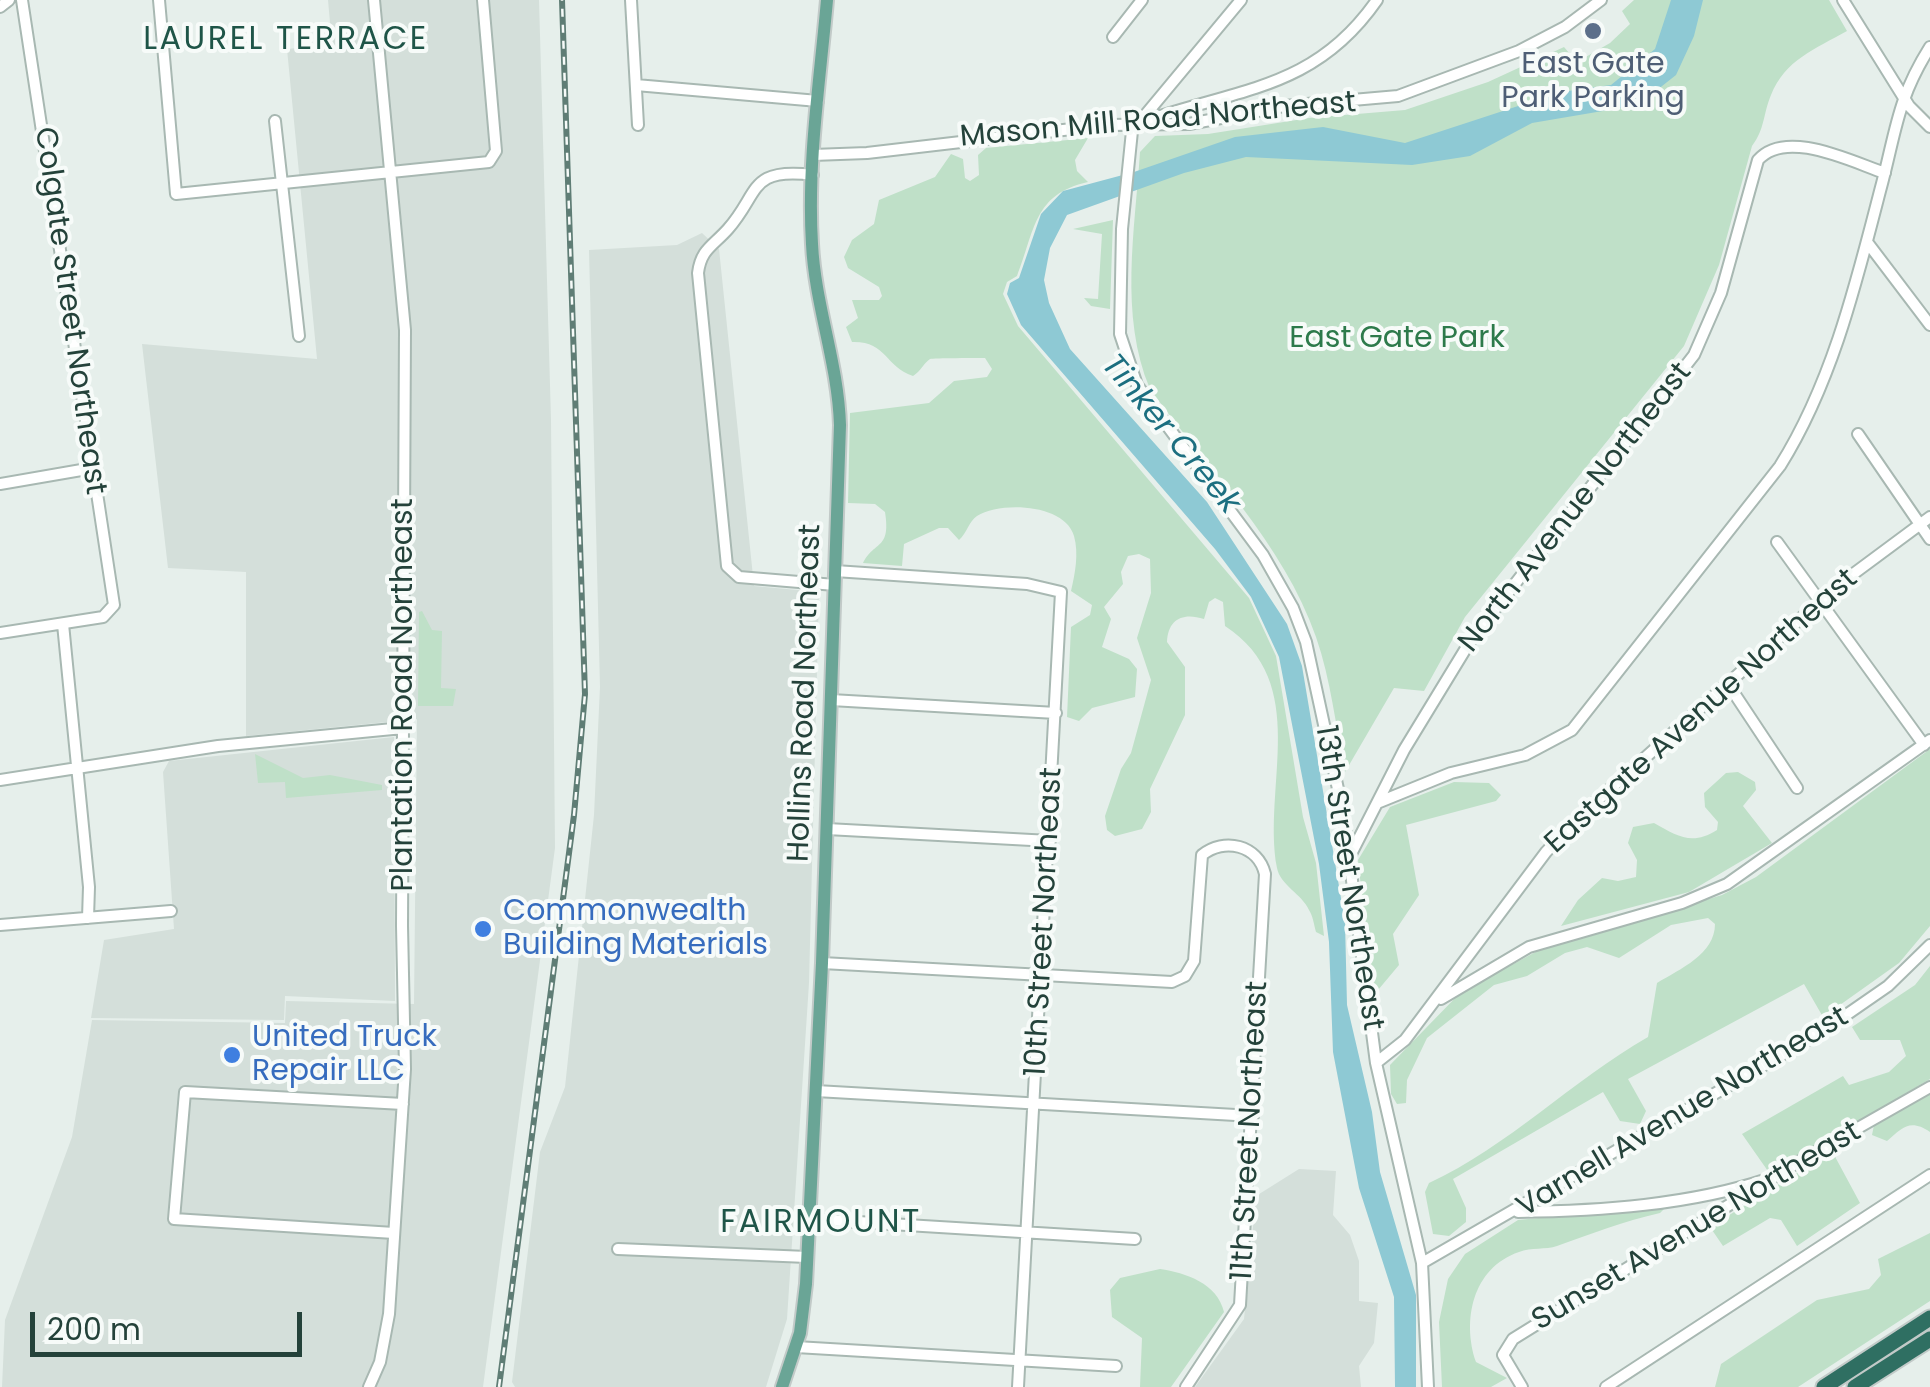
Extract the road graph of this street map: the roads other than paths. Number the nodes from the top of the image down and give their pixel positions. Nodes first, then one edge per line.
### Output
1 (9, 0) edge
2 (22, 0) edge
3 (160, 0) edge
4 (374, 0) edge
5 (483, 0) edge
6 (631, 0) edge
7 (828, 0) edge
8 (1142, 0) edge
9 (1241, 0) edge
10 (1376, 0) edge
11 (1600, 0) edge
12 (1844, 0) edge
13 (0, 7) edge
14 (1113, 37) dead end
15 (1930, 48) edge
16 (636, 85) junction
17 (1902, 96) junction
18 (818, 102) junction
19 (275, 121) dead end
20 (1138, 124) junction
21 (638, 125) dead end
22 (1930, 127) edge
23 (813, 155) junction
24 (389, 171) junction
25 (1885, 173) junction
26 (812, 174) junction
27 (282, 183) junction
28 (1867, 242) junction
29 (1930, 325) edge
30 (299, 336) dead end
31 (1858, 434) dead end
32 (93, 468) junction
33 (0, 484) edge
34 (1930, 517) edge
35 (1919, 525) junction
36 (1930, 540) edge
37 (1777, 542) dead end
38 (835, 578) junction
39 (1822, 600) junction
40 (63, 624) junction
41 (0, 633) edge
42 (1728, 684) junction
43 (831, 700) junction
44 (1056, 713) junction
45 (403, 728) junction
46 (1927, 742) edge
47 (76, 768) junction
48 (0, 780) edge
49 (1796, 788) dead end
50 (1377, 803) junction
51 (827, 828) junction
52 (1050, 841) junction
53 (1350, 855) junction
54 (171, 911) dead end
55 (88, 918) junction
56 (0, 925) edge
57 (1930, 945) edge
58 (822, 963) junction
59 (1042, 974) junction
60 (1436, 1002) junction
61 (1376, 1063) junction
62 (1930, 1087) edge
63 (816, 1091) junction
64 (1034, 1102) junction
65 (403, 1104) junction
66 (1253, 1116) junction
67 (1778, 1175) junction
68 (1930, 1175) edge
69 (1515, 1212) junction
70 (809, 1219) junction
71 (394, 1232) junction
72 (1027, 1232) junction
73 (1136, 1240) dead end
74 (618, 1248) dead end
75 (807, 1257) junction
76 (1422, 1263) junction
77 (1930, 1318) edge
78 (1930, 1339) edge
79 (796, 1347) junction
80 (1019, 1359) junction
81 (1116, 1366) dead end
82 (369, 1387) edge
83 (782, 1387) edge
84 (1018, 1387) edge
85 (1186, 1387) edge
86 (1428, 1387) edge
87 (1522, 1387) edge
88 (1606, 1387) edge
89 (1824, 1387) edge
90 (1855, 1387) edge

1 - 13 street
2 - 32 street, Colgate Street Northeast
3 - 27 street
4 - 24 street, Plantation Road Northeast
5 - 24 street
6 - 16 street
7 - 18 main road, Hollins Road Northeast
8 - 14 street
9 - 20 street
10 - 20 street
11 - 20 street, Mason Mill Road Northeast
12 - 17 street
15 - 17 street
16 - 18 street
16 - 21 street
17 - 22 street
17 - 25 street
18 - 23 main road, Hollins Road Northeast
19 - 27 street
20 - 23 street, Mason Mill Road Northeast
20 - 53 street, 13th Street Northeast
23 - 26 main road, Hollins Road Northeast
24 - 27 street
24 - 45 street, Plantation Road Northeast
25 - 28 street
25 - 50 street, North Avenue Northeast
26 - 38 main road, Hollins Road Northeast
26 - 38 street
27 - 30 street
28 - 29 street
28 - 50 street
31 - 35 street
32 - 33 street
32 - 40 street, Colgate Street Northeast
34 - 35 street, Eastgate Avenue Northeast
35 - 36 street
35 - 39 street, Eastgate Avenue Northeast
37 - 39 street
38 - 43 main road, Hollins Road Northeast
38 - 44 street, 10th Street Northeast
39 - 42 street, Eastgate Avenue Northeast
39 - 46 street
40 - 41 street
40 - 47 street
42 - 49 street
42 - 60 street, Eastgate Avenue Northeast
43 - 44 street
43 - 51 main road, Hollins Road Northeast
44 - 52 street, 10th Street Northeast
45 - 47 street
45 - 65 street, Plantation Road Northeast
46 - 60 street
47 - 48 street
47 - 55 street
50 - 53 street, North Avenue Northeast
51 - 52 street
51 - 58 main road, Hollins Road Northeast
52 - 59 street, 10th Street Northeast
53 - 61 street, 13th Street Northeast
54 - 55 street
55 - 56 street
57 - 69 street, Varnell Avenue Northeast
58 - 59 street
58 - 63 main road, Hollins Road Northeast
59 - 64 street, 10th Street Northeast
59 - 66 street, 11th Street Northeast
60 - 61 street, Eastgate Avenue Northeast
61 - 76 street, 13th Street Northeast
62 - 67 street, Sunset Avenue Northeast
63 - 64 street
63 - 70 main road, Hollins Road Northeast
64 - 66 street
64 - 72 street, 10th Street Northeast
65 - 71 street, Plantation Road Northeast
65 - 71 street
66 - 85 street, 11th Street Northeast
67 - 69 street
67 - 87 street, Sunset Avenue Northeast
68 - 88 street
69 - 76 street, Varnell Avenue Northeast
70 - 72 street
70 - 75 main road, Hollins Road Northeast
71 - 82 street, Plantation Road Northeast
72 - 73 street
72 - 80 street, 10th Street Northeast
74 - 75 street
75 - 79 main road, Hollins Road Northeast
76 - 86 street, 13th Street Northeast
77 - 89 highway
78 - 90 highway
79 - 80 street
79 - 83 main road, Hollins Road Northeast
80 - 81 street
80 - 84 street, 10th Street Northeast

